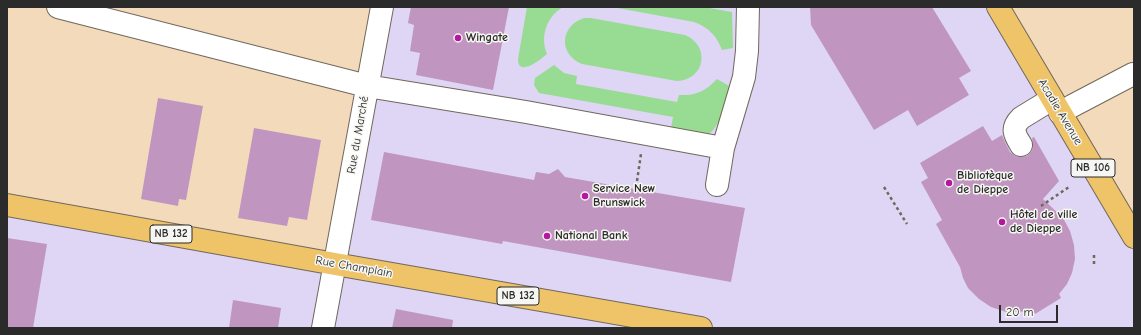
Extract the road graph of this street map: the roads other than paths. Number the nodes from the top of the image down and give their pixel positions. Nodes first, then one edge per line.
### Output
1 (58, 7) edge
2 (382, 7) edge
3 (748, 7) edge
4 (998, 7) edge
5 (1133, 74) dead end
6 (367, 86) junction
7 (1056, 106) junction
8 (1021, 145) dead end
9 (723, 148) junction
10 (717, 184) dead end
11 (7, 205) edge
12 (1134, 237) edge
13 (335, 264) junction
14 (323, 328) edge
15 (702, 328) edge

1 - 6 street
2 - 6 street, Rue du Marché
3 - 9 street
4 - 7 main road, Acadie Avenue / NB 106
5 - 7 street
6 - 9 street
6 - 13 street, Rue du Marché
7 - 8 street
7 - 12 main road, Acadie Avenue / NB 106
9 - 10 street
11 - 13 main road, Rue Champlain / NB 132
13 - 14 street, Rue du Marché
13 - 15 main road, Rue Champlain / NB 132

